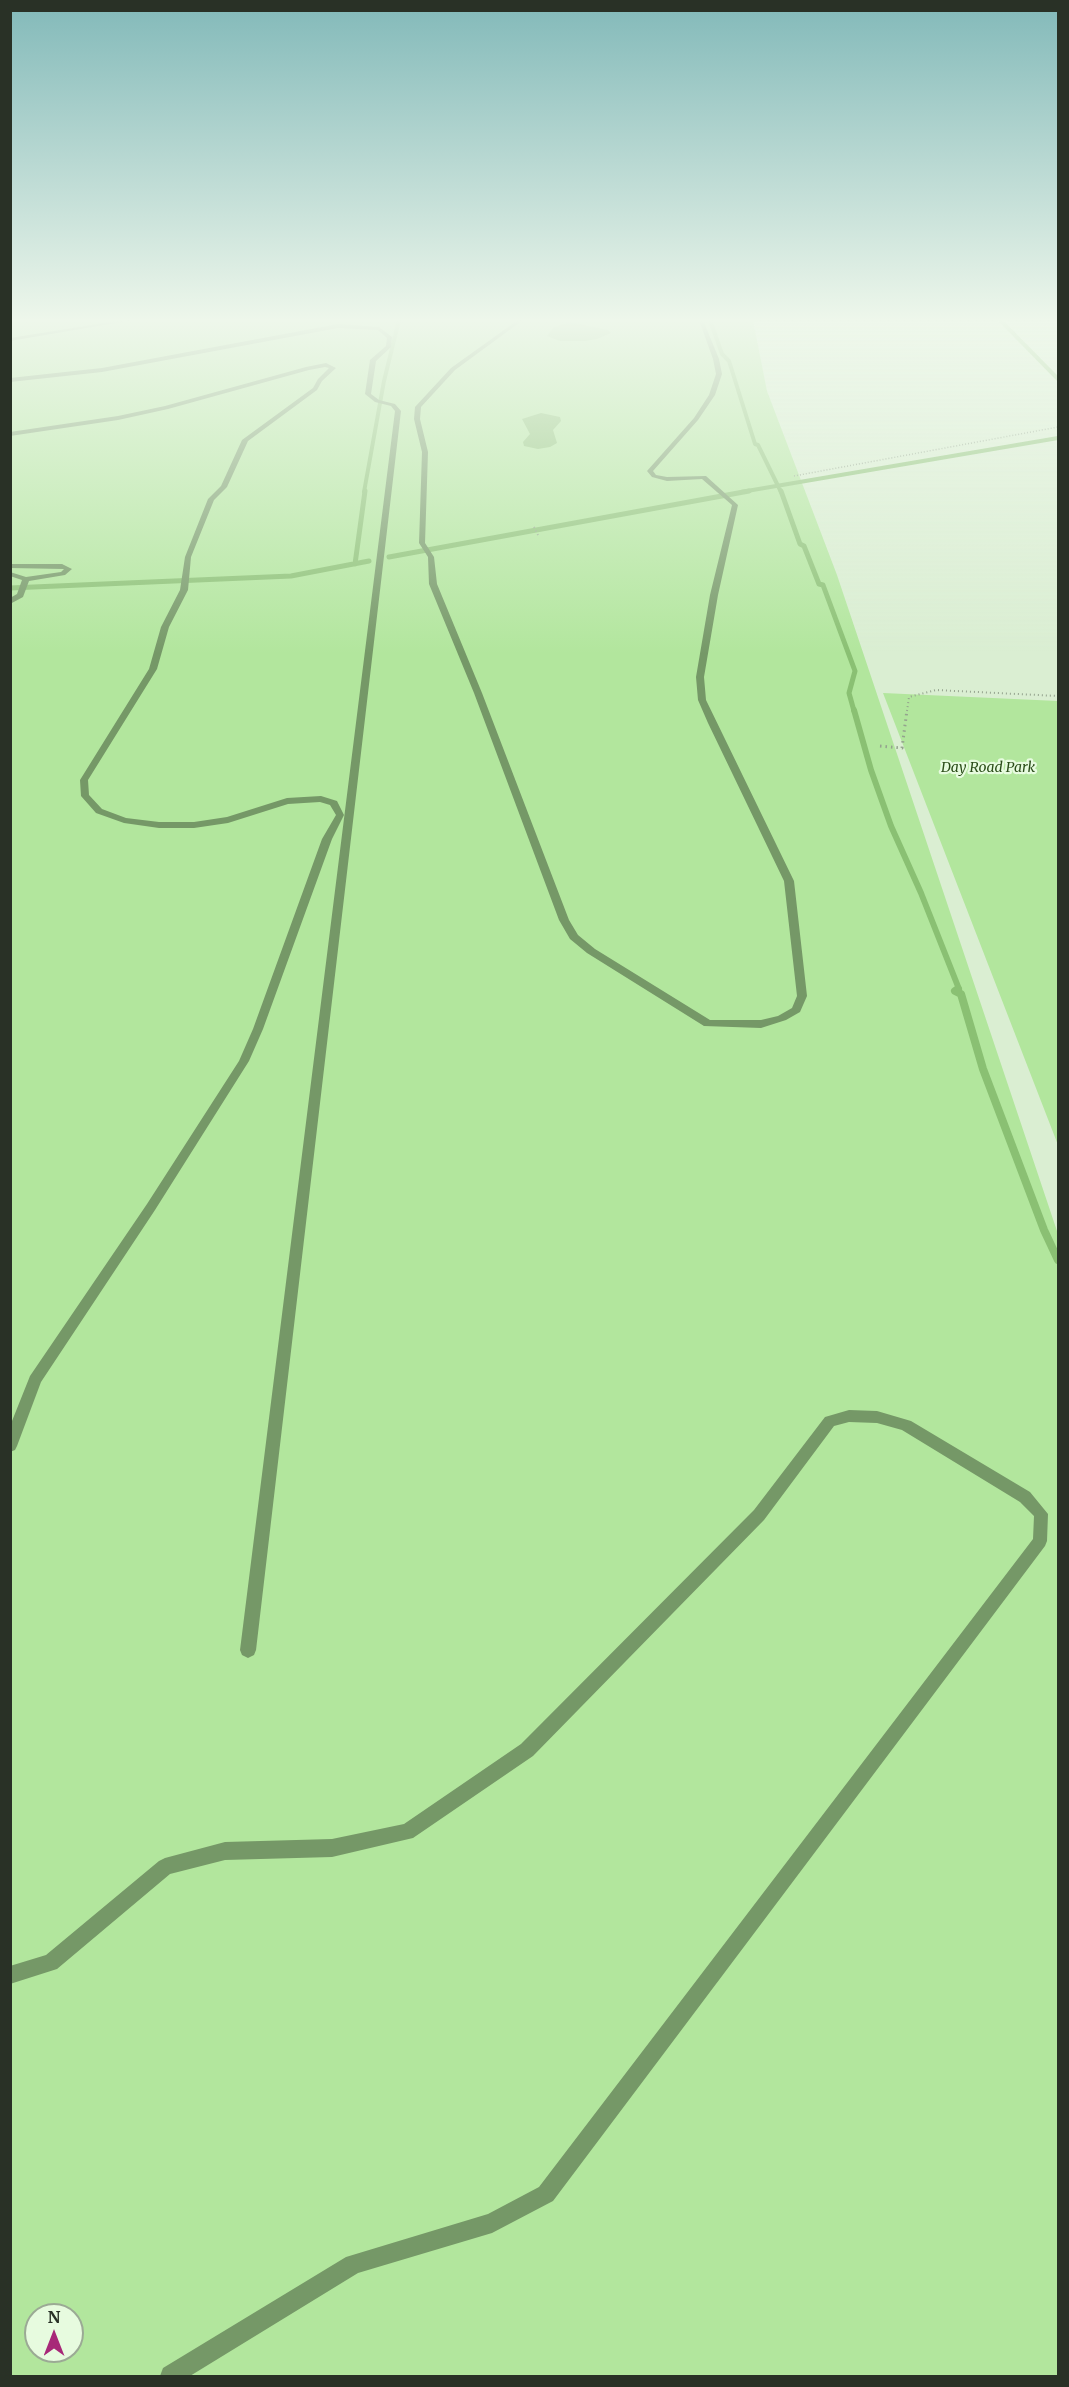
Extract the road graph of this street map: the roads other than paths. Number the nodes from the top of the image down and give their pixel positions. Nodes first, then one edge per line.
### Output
1 (33, 431) edge
2 (256, 431) edge
3 (396, 431) edge
4 (420, 431) edge
5 (685, 431) edge
6 (10, 435) edge
7 (10, 566) edge
8 (10, 574) edge
9 (26, 580) junction
10 (10, 602) edge
11 (10, 1446) edge
12 (248, 1650) dead end
13 (10, 1975) edge
14 (171, 2376) edge

1 - 6 lane
2 - 11 lane
3 - 12 lane
4 - 5 lane
7 - 9 lane
8 - 9 lane
9 - 10 lane
13 - 14 lane

